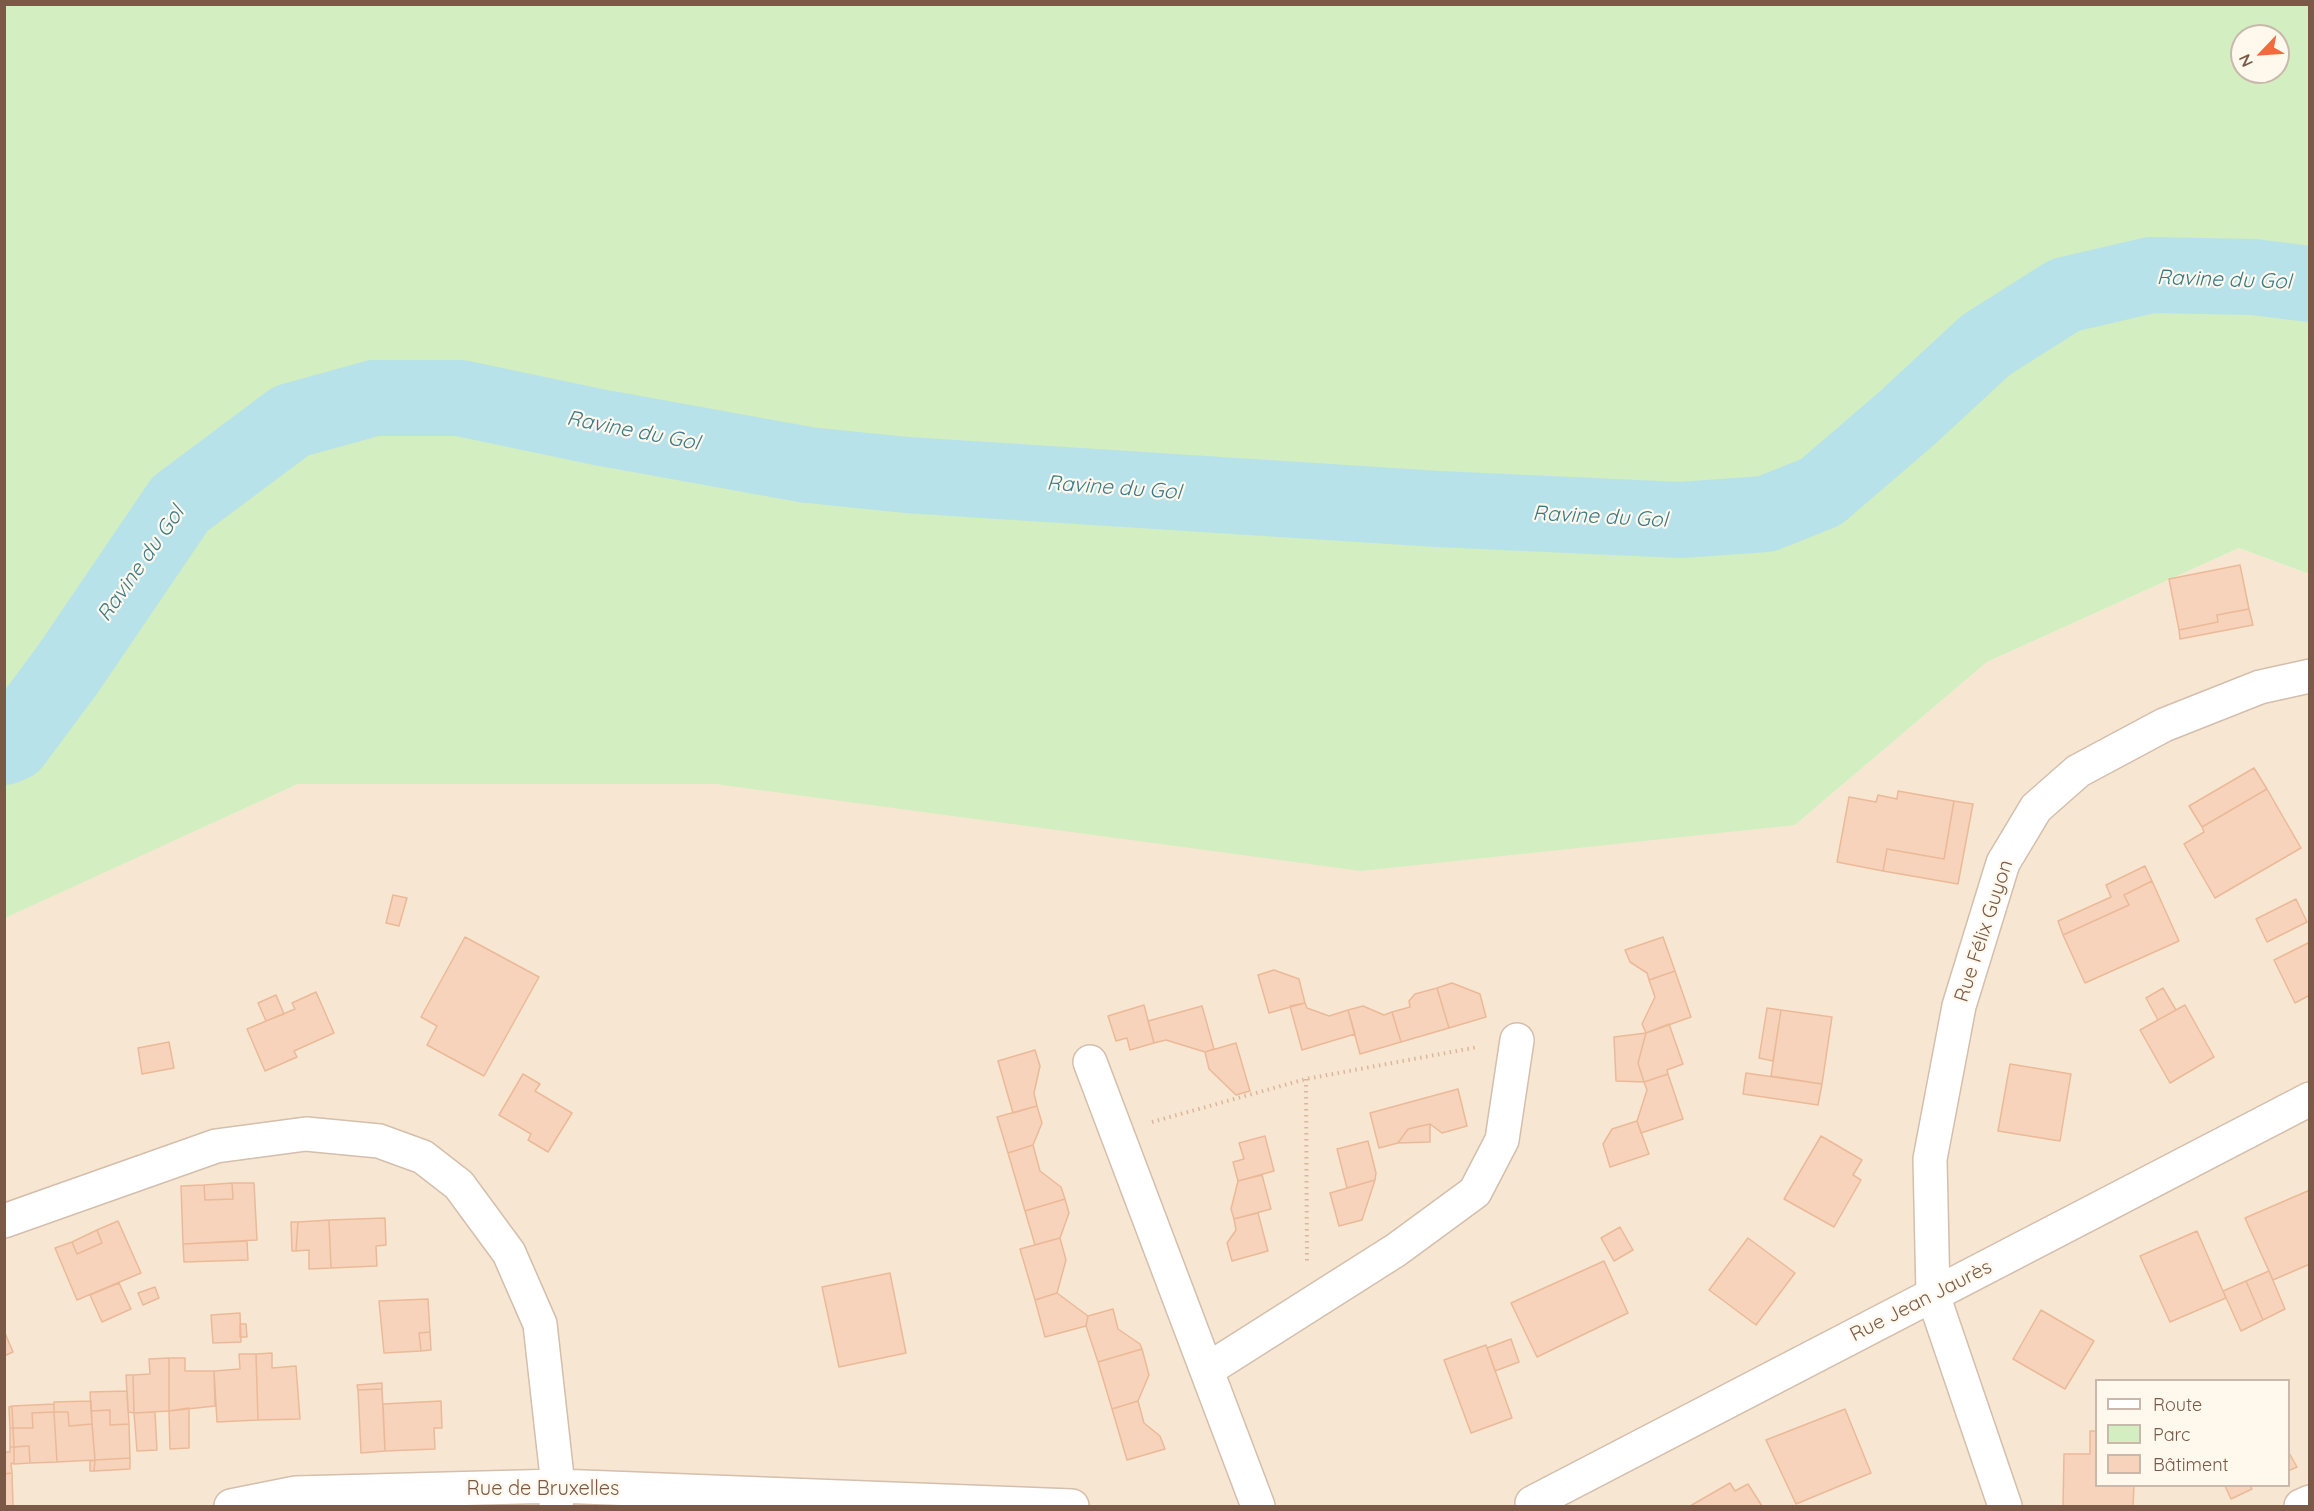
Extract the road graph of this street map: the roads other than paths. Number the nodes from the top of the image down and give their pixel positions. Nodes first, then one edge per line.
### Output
1 (2310, 676) edge
2 (1516, 1040) road end
3 (1090, 1062) dead end
4 (2310, 1099) edge
5 (4, 1221) edge
6 (1933, 1295) junction
7 (1207, 1370) junction
8 (557, 1496) edge
9 (773, 1501) edge
10 (2310, 1502) edge
11 (1532, 1503) dead end
12 (231, 1506) edge
13 (1072, 1506) edge
14 (1258, 1506) edge
15 (2005, 1506) edge
16 (2301, 1506) edge

1 - 6 street, Rue Félix Guyon
2 - 7 street
3 - 7 street
4 - 6 street, Rue Jean Jaurès
5 - 8 street
6 - 11 street, Rue Jean Jaurès
6 - 15 street, Rue Félix Guyon
7 - 14 street
8 - 9 street, Rue de Bruxelles
8 - 12 street, Rue de Bruxelles
9 - 13 street, Rue de Bruxelles
10 - 16 street

